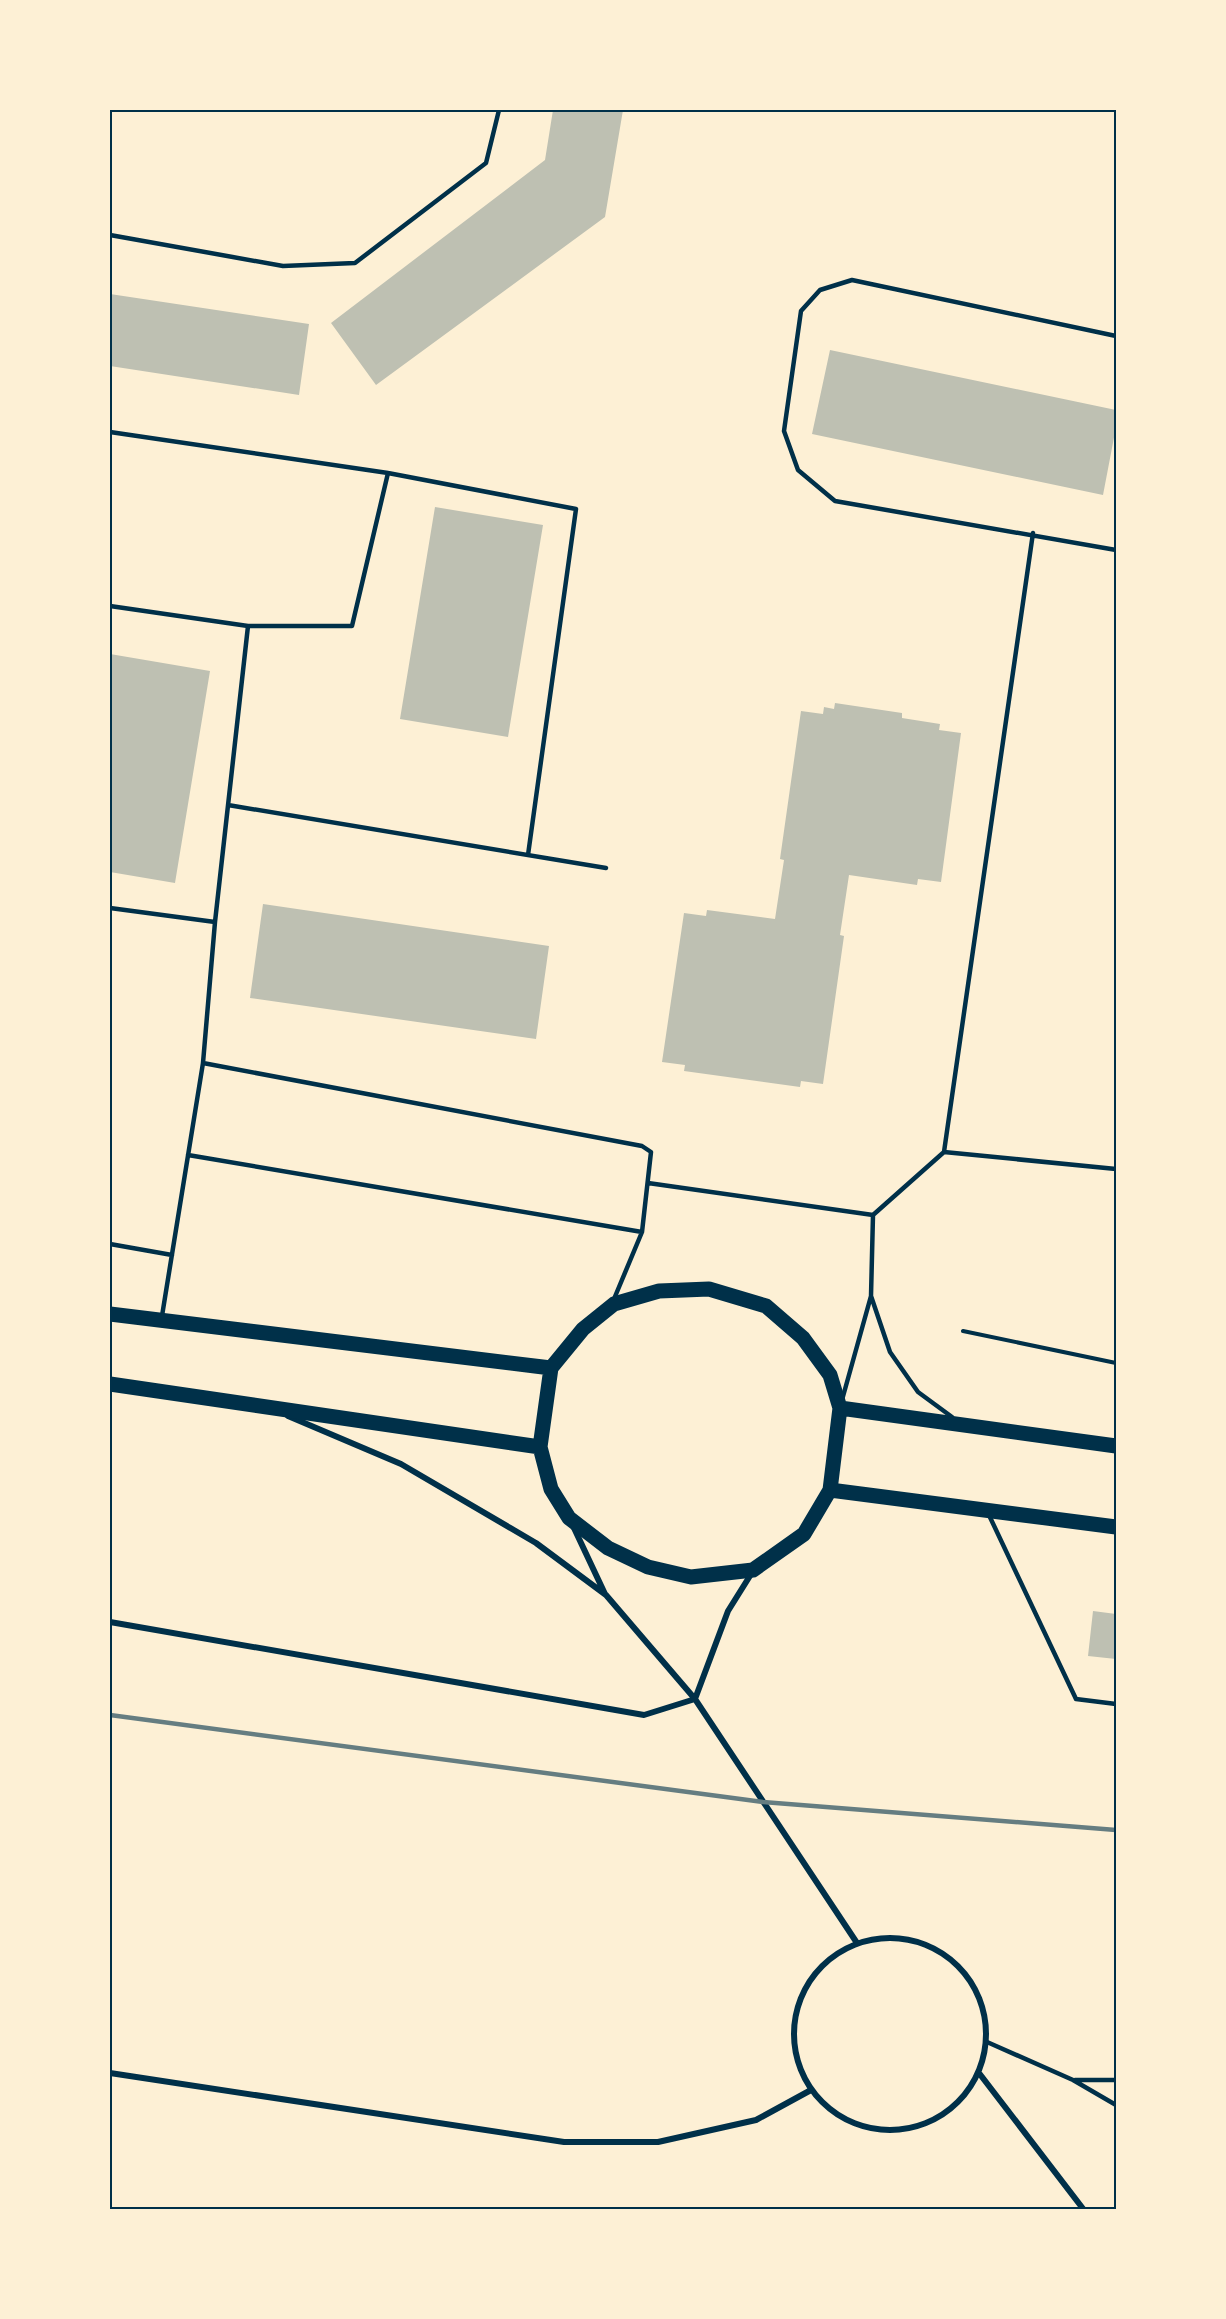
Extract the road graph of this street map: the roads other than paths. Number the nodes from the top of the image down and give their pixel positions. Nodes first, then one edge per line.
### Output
1 (499, 110) edge
2 (110, 235) edge
3 (1116, 336) edge
4 (110, 432) edge
5 (388, 473) junction
6 (1033, 534) junction
7 (1116, 550) edge
8 (110, 606) edge
9 (248, 626) junction
10 (228, 805) junction
11 (528, 855) junction
12 (606, 868) dead end
13 (110, 908) edge
14 (216, 922) junction
15 (203, 1063) junction
16 (944, 1152) junction
17 (188, 1155) junction
18 (1116, 1169) edge
19 (648, 1183) junction
20 (873, 1215) junction
21 (642, 1232) junction
22 (110, 1244) edge
23 (172, 1255) junction
24 (871, 1296) junction
25 (610, 1307) junction
26 (110, 1314) edge
27 (161, 1322) junction
28 (550, 1368) junction
29 (110, 1384) edge
30 (260, 1404) junction
31 (840, 1408) junction
32 (962, 1425) junction
33 (1116, 1446) edge
34 (540, 1447) junction
35 (830, 1490) junction
36 (987, 1510) junction
37 (569, 1518) junction
38 (1116, 1527) edge
39 (753, 1570) junction
40 (606, 1595) junction
41 (110, 1622) edge
42 (695, 1699) junction
43 (1116, 1704) edge
44 (857, 1942) junction
45 (987, 2042) junction
46 (110, 2073) edge
47 (979, 2073) junction
48 (1073, 2080) junction
49 (1116, 2080) edge
50 (812, 2090) junction
51 (1116, 2105) edge
52 (1084, 2210) edge

1 - 2 lane
3 - 6 lane
4 - 5 lane
5 - 9 lane
5 - 11 lane
6 - 7 lane
6 - 16 lane
8 - 9 lane
9 - 10 lane
10 - 11 lane
10 - 14 lane
11 - 12 lane
13 - 14 lane
14 - 15 lane
15 - 17 lane
15 - 19 lane
16 - 18 lane
16 - 20 lane
17 - 21 lane
17 - 23 lane
19 - 20 lane
19 - 21 lane
20 - 24 lane
21 - 25 lane
22 - 23 lane
23 - 27 lane
24 - 31 lane
24 - 32 lane
25 - 28 main road
25 - 31 main road
26 - 27 main road
27 - 28 main road
28 - 34 main road
29 - 30 main road
30 - 34 main road
30 - 40 street
31 - 32 main road
31 - 35 main road
32 - 33 main road
34 - 37 main road
35 - 36 main road
35 - 39 main road
36 - 38 main road
36 - 43 lane
37 - 39 main road
37 - 40 street
39 - 42 street
40 - 42 street
41 - 42 street
42 - 44 street
44 - 45 street
44 - 50 street
45 - 47 street
45 - 48 lane
46 - 50 street
47 - 50 street
47 - 52 street
48 - 49 lane
48 - 51 lane

